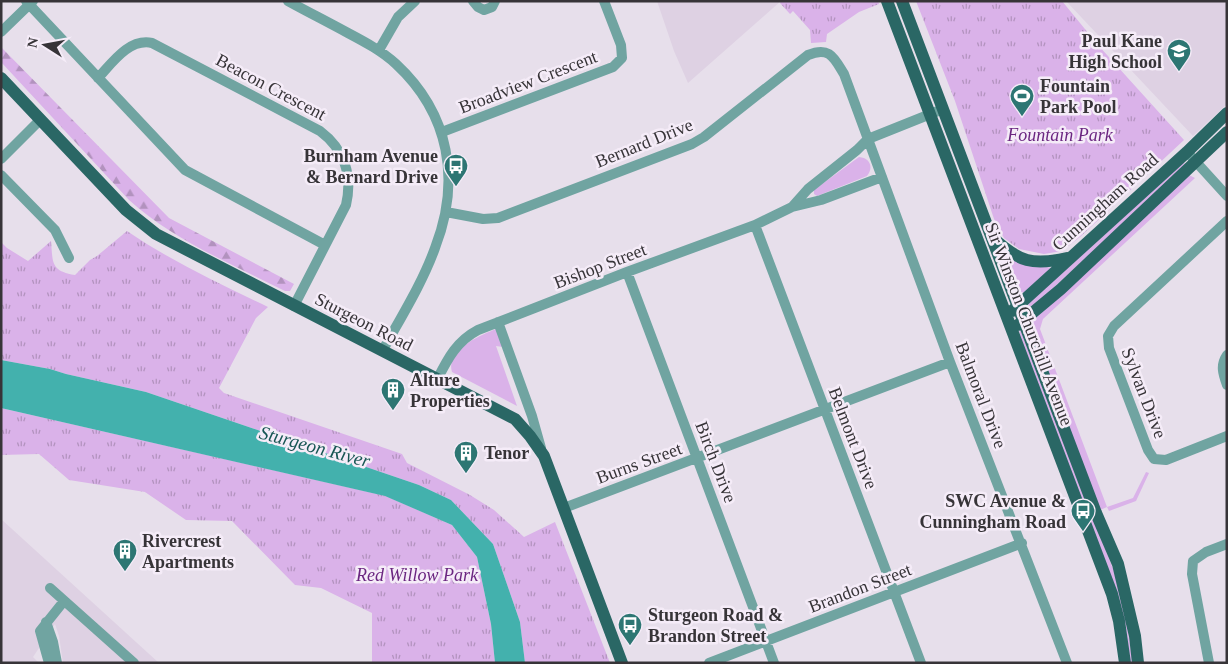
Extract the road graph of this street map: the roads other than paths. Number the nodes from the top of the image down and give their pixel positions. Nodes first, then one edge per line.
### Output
1 (415, 1) edge
2 (472, 1) edge
3 (495, 1) edge
4 (604, 1) edge
5 (887, 1) edge
6 (902, 1) edge
7 (29, 2) edge
8 (289, 2) edge
9 (1, 32) edge
10 (379, 50) junction
11 (1, 78) edge
12 (98, 78) junction
13 (943, 110) junction
14 (1227, 113) edge
15 (930, 115) junction
16 (40, 120) junction
17 (442, 132) junction
18 (1227, 132) edge
19 (868, 139) junction
20 (1187, 152) junction
21 (1, 159) edge
22 (1196, 161) junction
23 (1, 175) edge
24 (882, 177) junction
25 (1227, 196) edge
26 (792, 207) junction
27 (446, 212) junction
28 (1227, 221) edge
29 (756, 226) junction
30 (991, 237) junction
31 (325, 245) junction
32 (68, 258) dead end
33 (1070, 258) junction
34 (627, 272) junction
35 (1018, 305) junction
36 (294, 306) junction
37 (1007, 316) junction
38 (1024, 320) junction
39 (498, 322) junction
40 (1012, 330) junction
41 (383, 350) junction
42 (1227, 355) edge
43 (950, 362) junction
44 (438, 378) junction
45 (1227, 386) edge
46 (825, 410) junction
47 (1227, 436) edge
48 (544, 456) junction
49 (697, 458) junction
50 (564, 508) junction
51 (1022, 543) junction
52 (1227, 544) edge
53 (50, 588) dead end
54 (894, 592) junction
55 (64, 601) junction
56 (46, 622) junction
57 (766, 641) junction
58 (49, 663) edge
59 (57, 663) edge
60 (134, 663) edge
61 (622, 663) edge
62 (709, 663) edge
63 (774, 663) edge
64 (921, 663) edge
65 (1068, 663) edge
66 (1125, 663) edge
67 (1138, 663) edge
68 (1209, 663) edge

1 - 10 street
2 - 3 street
4 - 17 street, Broadview Crescent
5 - 15 main road, Sir Winston Churchill Avenue
6 - 13 main road, Sir Winston Churchill Avenue
7 - 9 street
7 - 12 street
8 - 10 street
10 - 17 street
11 - 16 main road, Sturgeon Road
12 - 31 street
12 - 31 street, Beacon Crescent
13 - 15 street, Bishop Street
13 - 30 main road, Sir Winston Churchill Avenue
14 - 20 main road, Cunningham Road
15 - 19 street, Bishop Street
15 - 37 main road, Sir Winston Churchill Avenue
16 - 21 street
16 - 36 main road, Sturgeon Road
17 - 27 street
18 - 22 main road, Cunningham Road
19 - 24 street, Balmoral Drive
19 - 26 street, Bishop Street
19 - 27 street, Bernard Drive
20 - 22 street
20 - 33 main road, Cunningham Road
22 - 25 street
22 - 38 main road, Cunningham Road
23 - 32 street
24 - 26 street, Bishop Street
24 - 43 street, Balmoral Drive
26 - 29 street, Bishop Street
27 - 41 street
28 - 47 street, Sylvan Drive
29 - 34 street, Bishop Street
29 - 46 street, Belmont Drive
30 - 33 main road
30 - 35 main road, Sir Winston Churchill Avenue
31 - 36 street, Beacon Crescent
33 - 35 main road, Cunningham Road
34 - 39 street, Bishop Street
34 - 49 street, Birch Drive
35 - 37 main road, Cunningham Road
35 - 38 main road, Sir Winston Churchill Avenue
36 - 41 main road, Sturgeon Road
37 - 40 main road, Sir Winston Churchill Avenue
38 - 40 main road, Cunningham Road
38 - 67 main road, Sir Winston Churchill Avenue
39 - 44 street, Bishop Street
39 - 48 street
40 - 66 main road, Sir Winston Churchill Avenue
41 - 44 main road, Sturgeon Road
42 - 45 street
43 - 46 street, Burns Street
43 - 51 street, Balmoral Drive
44 - 48 main road, Sturgeon Road
46 - 49 street, Burns Street
46 - 54 street, Belmont Drive
48 - 50 main road, Sturgeon Road
49 - 50 street, Burns Street
49 - 57 street, Birch Drive
50 - 61 main road, Sturgeon Road
51 - 54 street, Brandon Street
51 - 65 street, Balmoral Drive
52 - 68 street
53 - 55 street
54 - 57 street, Brandon Street
54 - 64 street, Belmont Drive
55 - 56 street
55 - 60 street
56 - 58 street
56 - 59 street
57 - 62 street, Brandon Street
57 - 63 street, Birch Drive

